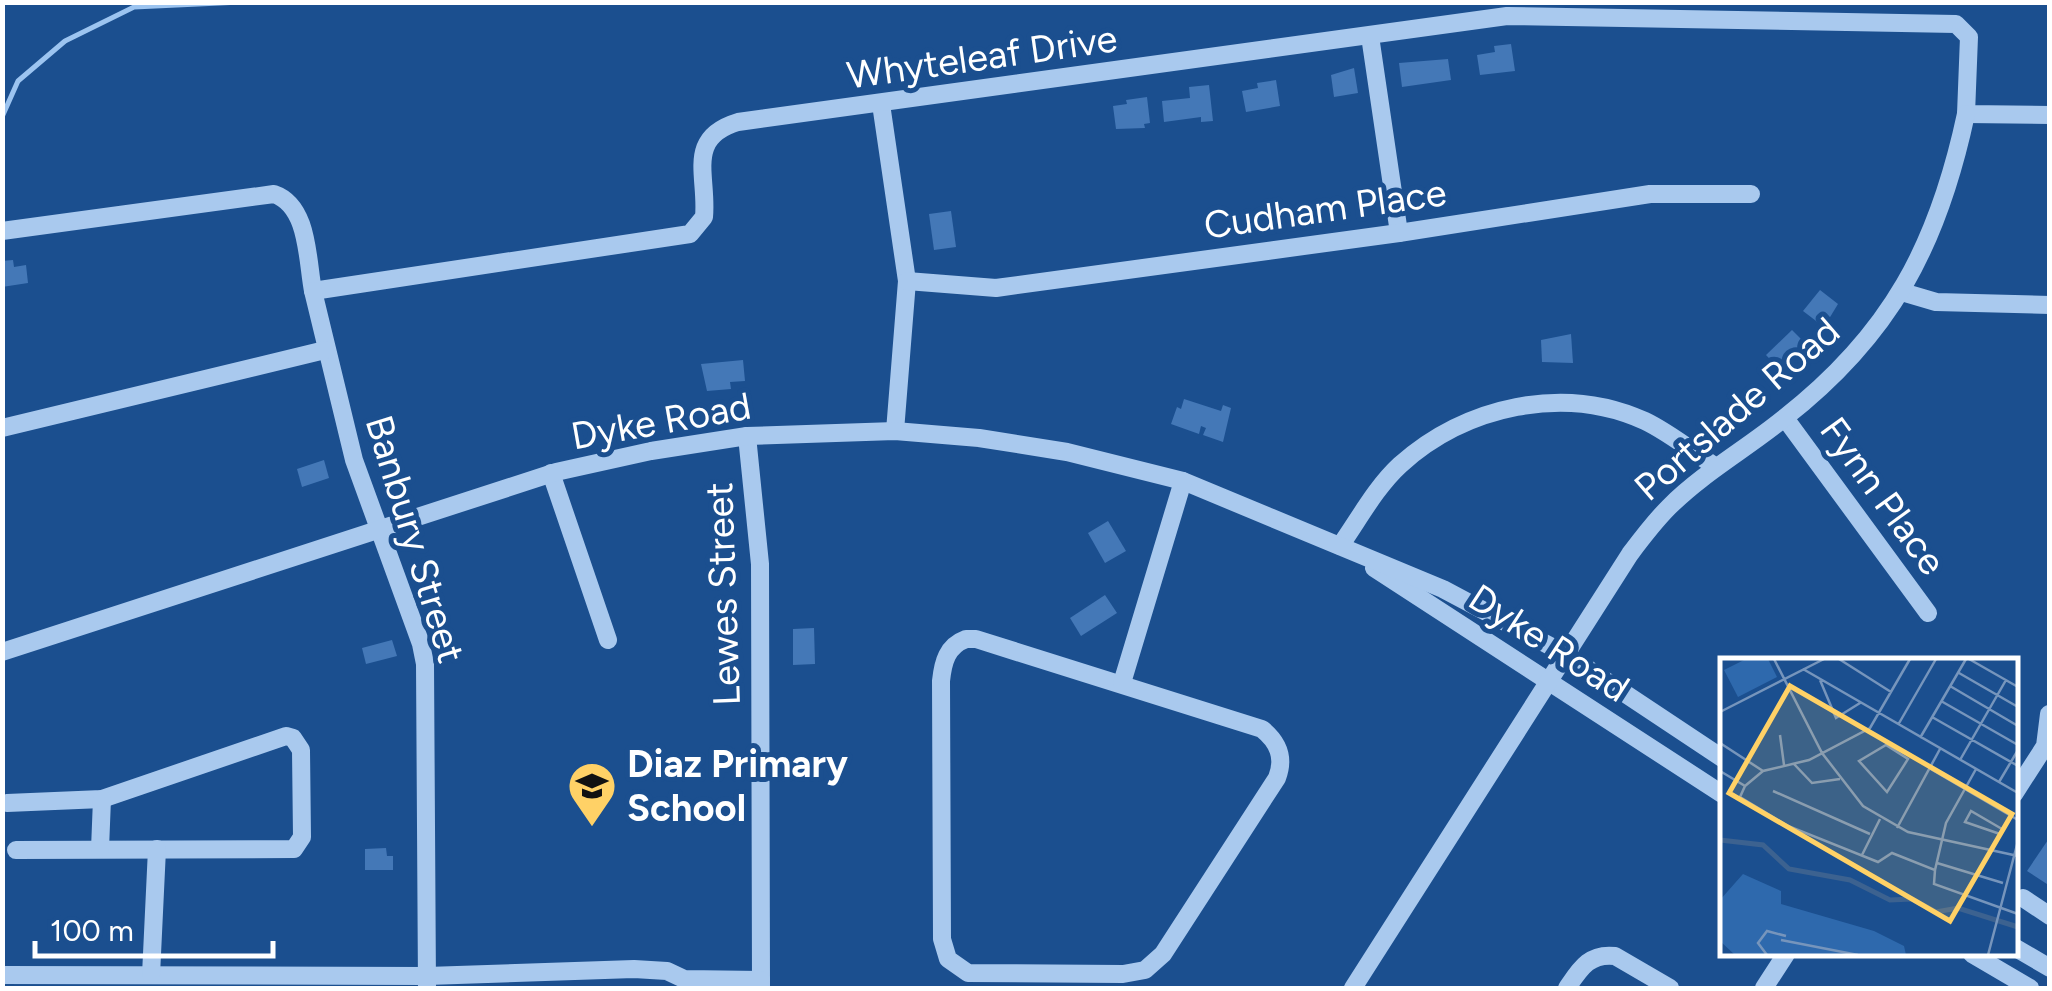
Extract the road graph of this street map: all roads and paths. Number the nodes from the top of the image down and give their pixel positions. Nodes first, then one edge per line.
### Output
1 (1370, 36) junction
2 (881, 104) junction
3 (1966, 114) junction
4 (2050, 115) edge
5 (1751, 194) dead end
6 (2, 232) edge
7 (1399, 233) junction
8 (907, 281) junction
9 (313, 291) junction
10 (1902, 292) junction
11 (2050, 306) edge
12 (325, 350) junction
13 (1785, 418) junction
14 (2, 428) edge
15 (895, 431) junction
16 (747, 436) junction
17 (1716, 468) junction
18 (551, 473) junction
19 (1183, 480) junction
20 (381, 530) junction
21 (1340, 546) junction
22 (1928, 613) dead end
23 (608, 640) dead end
24 (2, 652) edge
25 (1566, 655) junction
26 (1122, 683) junction
27 (1549, 683) junction
28 (2049, 714) edge
29 (1720, 757) edge
30 (2017, 789) edge
31 (1720, 793) edge
32 (102, 798) junction
33 (8, 803) dead end
34 (100, 849) junction
35 (158, 849) junction
36 (16, 850) dead end
37 (2023, 898) dead end
38 (2050, 916) edge
39 (2017, 950) edge
40 (1785, 956) edge
41 (1975, 956) edge
42 (2050, 968) edge
43 (2, 975) edge
44 (151, 976) junction
45 (427, 982) edge
46 (1050, 982) edge
47 (761, 984) edge
48 (1353, 988) edge
49 (1567, 988) edge
50 (1670, 988) edge
51 (1764, 988) edge
52 (2030, 988) edge

1 - 2 street, Whyteleaf Drive
1 - 3 street, Whyteleaf Drive
1 - 7 street
2 - 8 street
2 - 9 street, Whyteleaf Drive
3 - 4 street
3 - 10 street, Portslade Road
5 - 7 street, Cudham Place
6 - 9 street
7 - 8 street, Cudham Place
8 - 15 street
9 - 12 street, Banbury Street
10 - 11 street
10 - 13 street, Portslade Road
12 - 14 street
12 - 20 street, Banbury Street
13 - 17 street, Portslade Road
13 - 22 street, Fynn Place
15 - 16 street, Dyke Road
15 - 19 street, Dyke Road
16 - 18 street, Dyke Road
16 - 47 street, Lewes Street
17 - 21 street
17 - 25 street, Portslade Road
18 - 20 street, Dyke Road
18 - 23 street
19 - 21 street, Dyke Road
19 - 26 street
20 - 24 street, Dyke Road
20 - 45 street, Banbury Street
21 - 25 street, Dyke Road
21 - 27 street, Dyke Road
25 - 27 street, Portslade Road
25 - 29 street, Dyke Road
26 - 46 street
26 - 46 street
27 - 31 street, Dyke Road
27 - 48 street, Portslade Road
28 - 30 street
32 - 33 street
32 - 34 street
32 - 35 street
34 - 35 street
34 - 36 street
35 - 44 street
37 - 38 street
39 - 42 street
40 - 51 street
41 - 52 street
43 - 44 street
44 - 45 street
45 - 47 street
49 - 50 street

